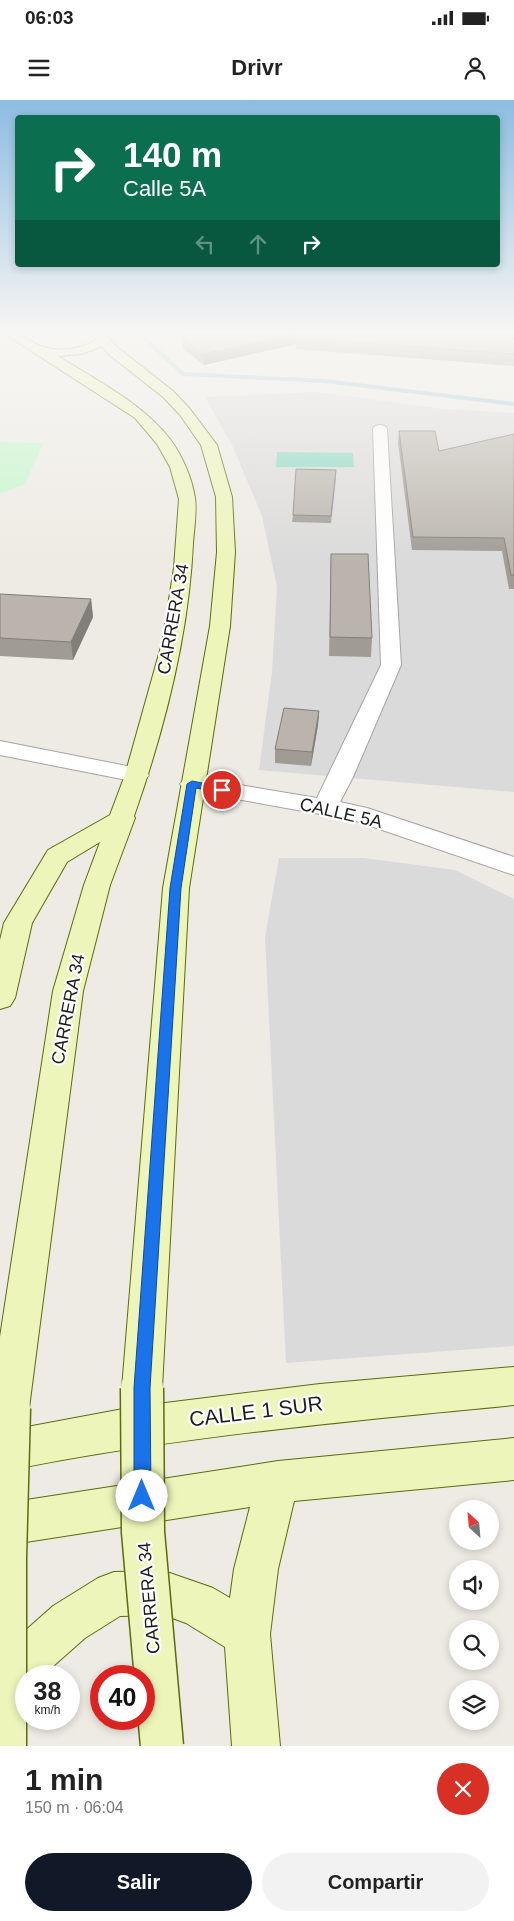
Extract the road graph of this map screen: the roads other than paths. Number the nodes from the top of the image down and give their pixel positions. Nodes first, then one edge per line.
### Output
1 (134, 411) edge
2 (184, 411) edge
3 (380, 429) dead end
4 (0, 748) edge
5 (137, 775) junction
6 (192, 784) junction
7 (325, 807) junction
8 (123, 818) junction
9 (514, 866) edge
10 (0, 998) edge
11 (514, 1386) edge
12 (0, 1452) edge
13 (514, 1459) edge
14 (278, 1482) junction
15 (0, 1527) edge
16 (247, 1634) junction
17 (0, 1686) edge
18 (5, 1746) edge
19 (162, 1746) edge
20 (256, 1746) edge

1 - 5 street, CARRERA 34
2 - 6 street, CARRERA 34
3 - 7 street
4 - 5 street
5 - 8 street, CARRERA 34
6 - 7 street, CALLE 5A
6 - 19 street, CARRERA 34, bridge
7 - 9 street, CALLE 5A
8 - 10 street
8 - 18 street, CARRERA 34, bridge
11 - 12 street, CALLE 1 SUR
13 - 14 street
14 - 15 street
14 - 16 street
16 - 17 street
16 - 20 street

